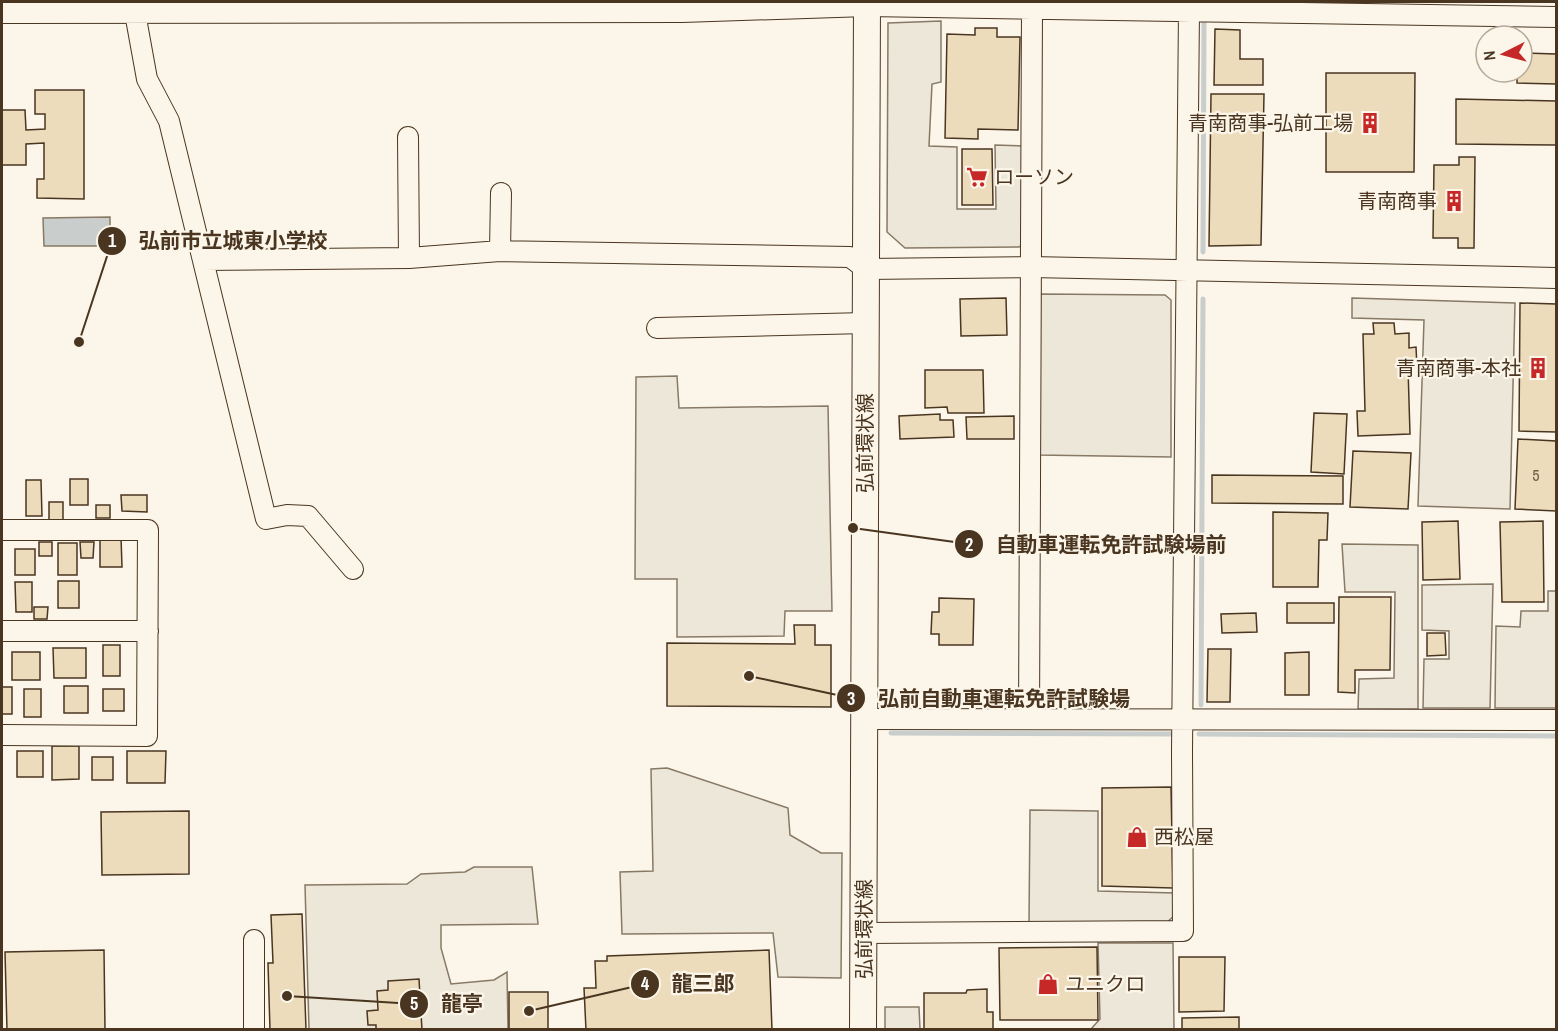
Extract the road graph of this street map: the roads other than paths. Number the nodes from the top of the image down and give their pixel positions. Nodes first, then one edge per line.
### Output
1 (867, 4) edge
2 (323, 7) edge
3 (681, 7) edge
4 (1032, 7) junction
5 (1189, 9) junction
6 (2, 13) edge
7 (135, 13) junction
8 (1557, 16) edge
9 (408, 137) dead end
10 (501, 193) dead end
11 (500, 250) junction
12 (409, 258) junction
13 (204, 260) junction
14 (1031, 267) junction
15 (866, 269) junction
16 (1187, 271) junction
17 (1557, 278) edge
18 (866, 323) junction
19 (657, 328) dead end
20 (2, 530) edge
21 (353, 569) dead end
22 (2, 631) edge
23 (148, 631) junction
24 (1184, 718) junction
25 (864, 719) junction
26 (1029, 719) junction
27 (1557, 720) edge
28 (2, 735) edge
29 (864, 933) junction
30 (254, 940) dead end
31 (254, 1029) edge
32 (863, 1029) edge

1 - 3 street
1 - 4 street
1 - 15 main road, 弘前環状線
2 - 3 street
2 - 7 street
4 - 5 street
4 - 14 street
5 - 8 street
5 - 16 street
6 - 7 street
7 - 13 street
9 - 12 street
10 - 11 street
11 - 12 street
11 - 15 street
12 - 13 street
13 - 21 street
14 - 15 street
14 - 16 street
14 - 26 street
15 - 18 main road, 弘前環状線
16 - 17 street
16 - 24 street
18 - 19 street
18 - 25 main road, 弘前環状線
20 - 23 street
22 - 23 street
23 - 28 street
24 - 26 street
24 - 27 street
24 - 29 street
25 - 26 street
25 - 29 main road, 弘前環状線
29 - 32 main road, 弘前環状線
30 - 31 street

